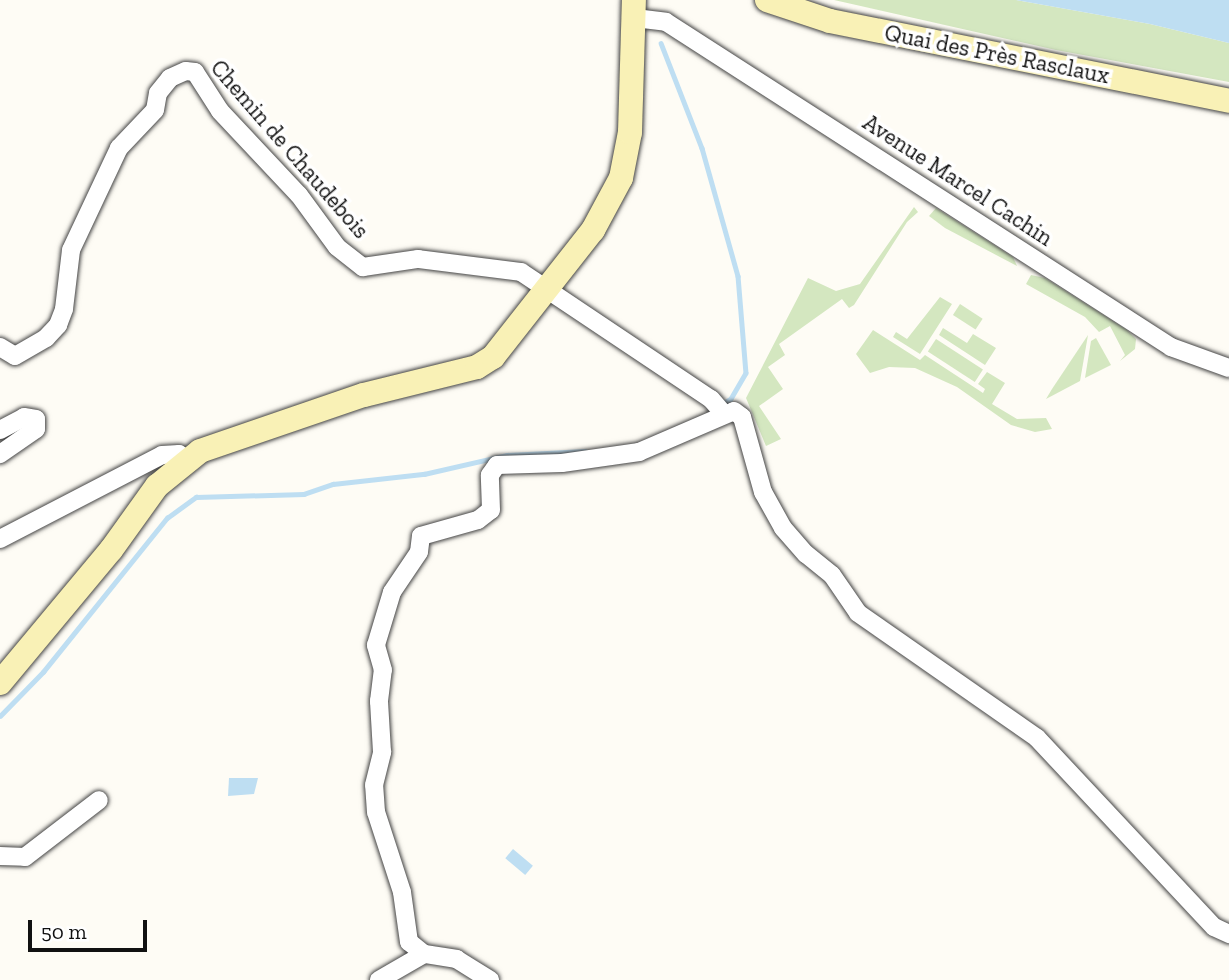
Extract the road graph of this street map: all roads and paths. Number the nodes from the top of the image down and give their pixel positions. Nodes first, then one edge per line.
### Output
1 (767, 0) edge
2 (636, 6) edge
3 (1229, 101) edge
4 (547, 289) junction
5 (0, 347) edge
6 (1229, 368) edge
7 (724, 414) junction
8 (305, 418) junction
9 (0, 429) edge
10 (0, 454) edge
11 (187, 460) junction
12 (0, 540) edge
13 (111, 550) junction
14 (0, 683) edge
15 (99, 800) dead end
16 (0, 856) edge
17 (1229, 934) edge
18 (424, 954) junction
19 (380, 980) edge
20 (490, 980) edge

1 - 3 main road, Quai des Près Rasclaux
2 - 4 main road
2 - 6 street, Avenue Marcel Cachin
4 - 5 street, Chemin de Chaudebois
4 - 7 street
4 - 8 main road
7 - 17 street
7 - 18 street
8 - 11 main road
8 - 13 main road
9 - 10 street
11 - 12 street
11 - 13 main road
13 - 14 main road
15 - 16 street
18 - 19 street
18 - 20 street

